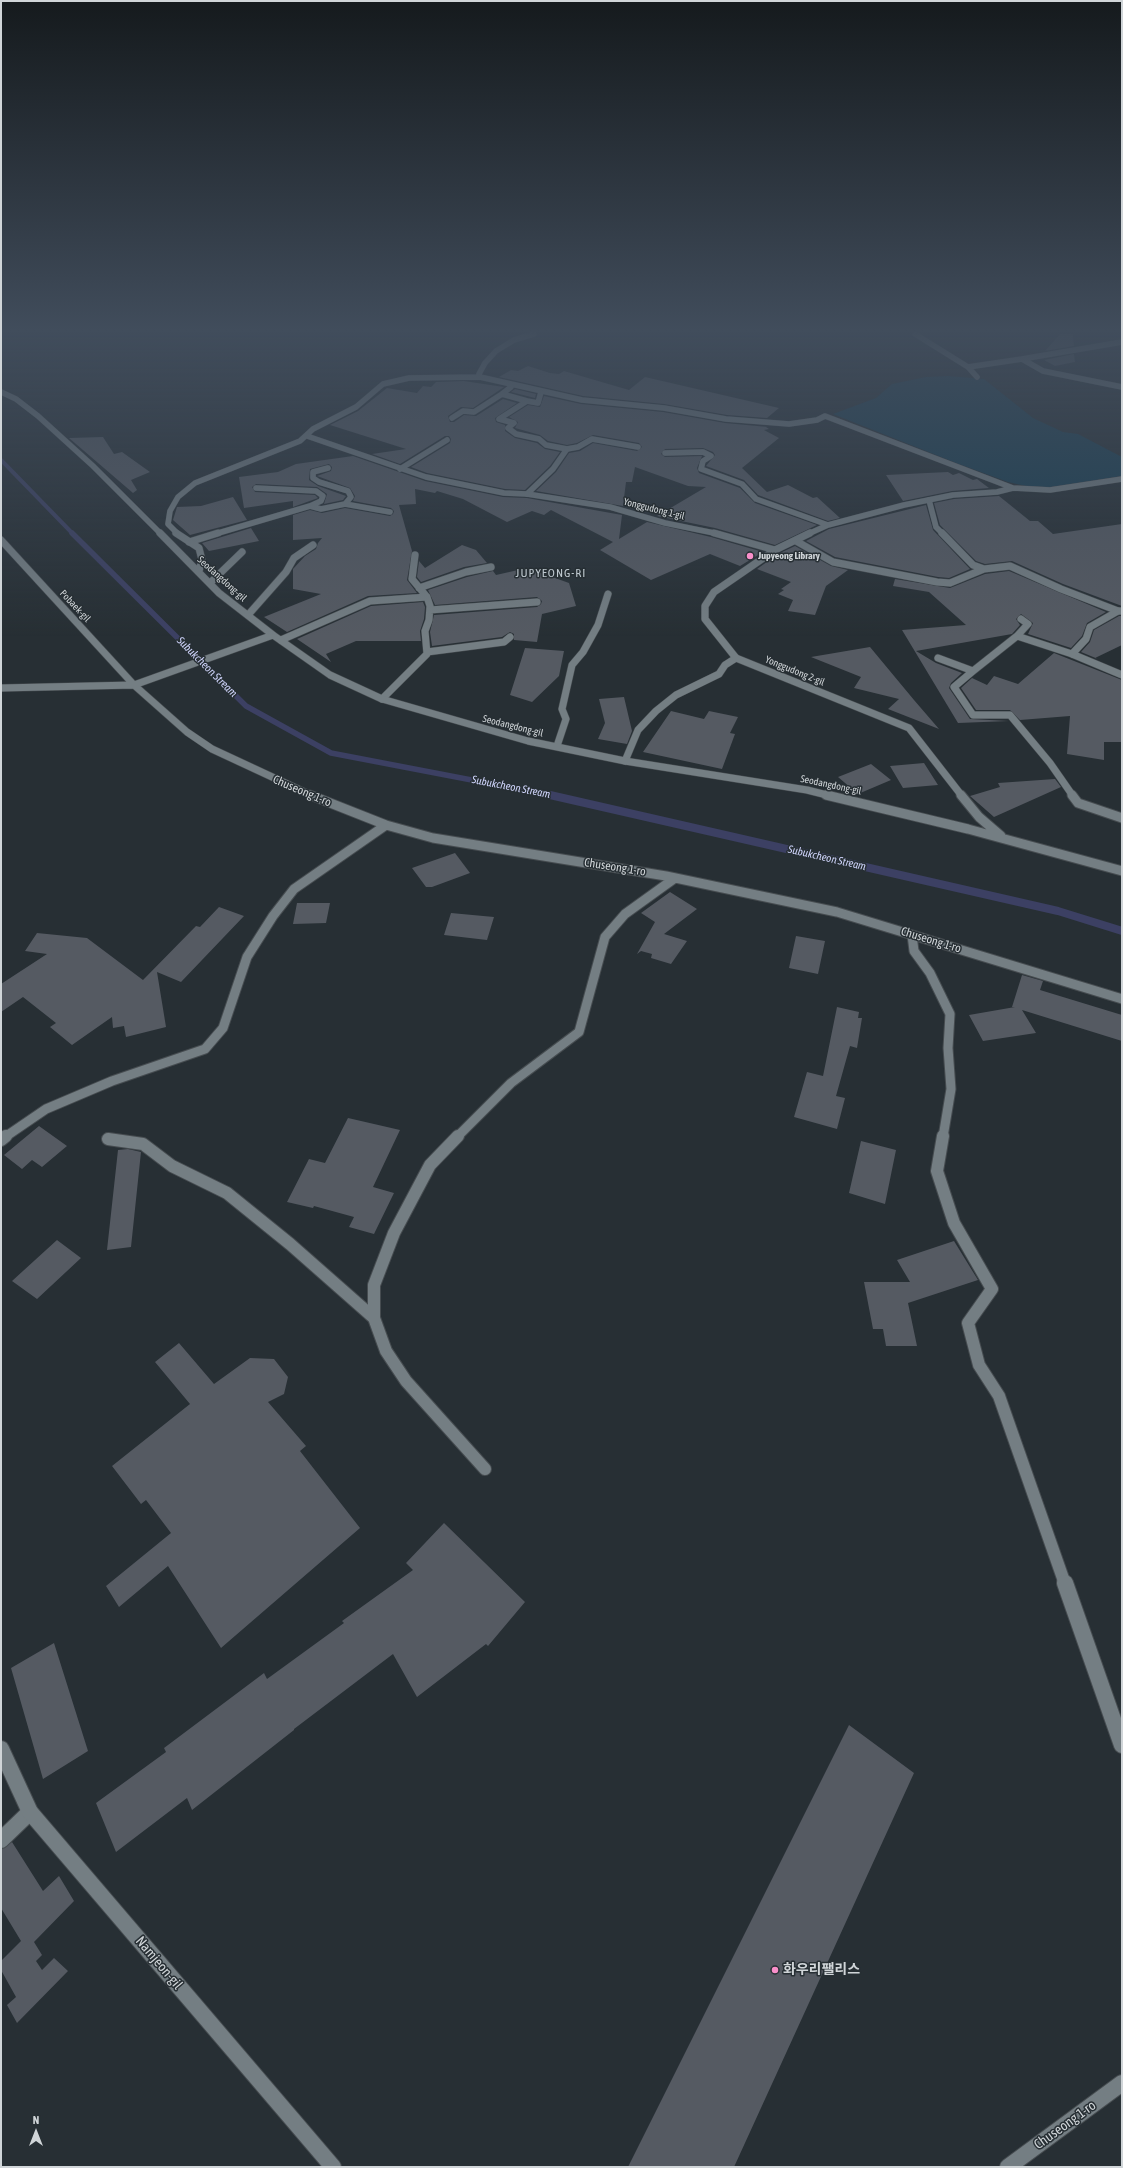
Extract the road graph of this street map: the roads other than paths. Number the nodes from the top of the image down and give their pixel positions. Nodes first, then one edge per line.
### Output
1 (59, 435) edge
2 (521, 435) edge
3 (875, 435) edge
4 (307, 436) joint
5 (446, 440) dead end
6 (638, 447) dead end
7 (567, 449) junction
8 (665, 453) dead end
9 (328, 468) dead end
10 (400, 468) junction
11 (1122, 479) edge
12 (256, 488) dead end
13 (1013, 488) junction
14 (527, 494) junction
15 (929, 500) junction
16 (344, 504) junction
17 (310, 506) junction
18 (390, 512) dead end
19 (828, 525) junction
20 (1, 540) edge
21 (796, 541) junction
22 (189, 542) junction
23 (313, 545) dead end
24 (774, 550) junction
25 (242, 552) dead end
26 (415, 555) dead end
27 (491, 567) dead end
28 (984, 569) junction
29 (199, 571) junction
30 (210, 583) junction
31 (419, 588) junction
32 (608, 594) dead end
33 (427, 597) junction
34 (537, 602) dead end
35 (430, 610) junction
36 (1120, 611) edge
37 (248, 615) junction
38 (1021, 619) dead end
39 (273, 635) junction
40 (1017, 636) junction
41 (510, 637) dead end
42 (281, 640) junction
43 (427, 652) junction
44 (1072, 654) junction
45 (736, 658) junction
46 (938, 658) dead end
47 (973, 672) junction
48 (1122, 675) edge
49 (134, 685) junction
50 (1, 688) edge
51 (382, 699) junction
52 (557, 746) junction
53 (624, 761) junction
54 (1122, 818) edge
55 (386, 825) junction
56 (1004, 839) junction
57 (1122, 871) edge
58 (675, 878) junction
59 (912, 934) junction
60 (1122, 999) edge
61 (108, 1138) dead end
62 (1, 1140) edge
63 (374, 1318) junction
64 (485, 1469) dead end
65 (1122, 1745) edge
66 (1, 1749) edge
67 (30, 1812) junction
68 (1, 1840) edge
69 (1122, 2083) edge
70 (333, 2167) edge
71 (1008, 2167) edge

1 - 29 street, Seodangdong-gil
2 - 7 street
3 - 13 street
4 - 10 street, Yonggudong 1-gil
4 - 22 street
5 - 10 street
6 - 7 street
7 - 14 street
8 - 19 street
9 - 16 street
10 - 14 street, Yonggudong 1-gil
11 - 13 street
12 - 17 street
13 - 15 street, Yonggudong 2-gil
14 - 24 street, Yonggudong 1-gil
15 - 19 street, Yonggudong 2-gil
15 - 28 street
16 - 17 street
16 - 18 street
17 - 22 street
19 - 21 street, Yonggudong 2-gil
20 - 49 street, Pobaek-gil
21 - 24 street, Yonggudong 2-gil
21 - 28 street
22 - 29 street
23 - 37 street
24 - 45 street, Yonggudong 2-gil
25 - 30 street
26 - 31 street
27 - 31 street
28 - 36 street
29 - 30 street, Seodangdong-gil
30 - 37 street, Seodangdong-gil
31 - 33 street
32 - 52 street
33 - 35 street
33 - 42 street
34 - 35 street
35 - 43 street
36 - 44 street
37 - 39 street, Seodangdong-gil
38 - 40 street
39 - 42 street, Seodangdong-gil
39 - 49 street
40 - 44 street
40 - 47 street
41 - 43 street
42 - 51 street, Seodangdong-gil
43 - 51 street
44 - 48 street
45 - 53 street
45 - 56 street, Yonggudong 2-gil
46 - 47 street
47 - 54 street
49 - 50 street
49 - 55 street, Chuseong 1-ro
51 - 52 street, Seodangdong-gil
52 - 53 street, Seodangdong-gil
53 - 56 street, Seodangdong-gil
55 - 58 street, Chuseong 1-ro
55 - 62 street
56 - 57 street, Seodangdong-gil
58 - 59 street, Chuseong 1-ro
58 - 63 street
59 - 60 street, Chuseong 1-ro
59 - 65 street
61 - 63 street
63 - 64 street
66 - 67 street, Namjeon-gil
67 - 68 street
67 - 70 street, Namjeon-gil
69 - 71 street, Chuseong 1-ro

